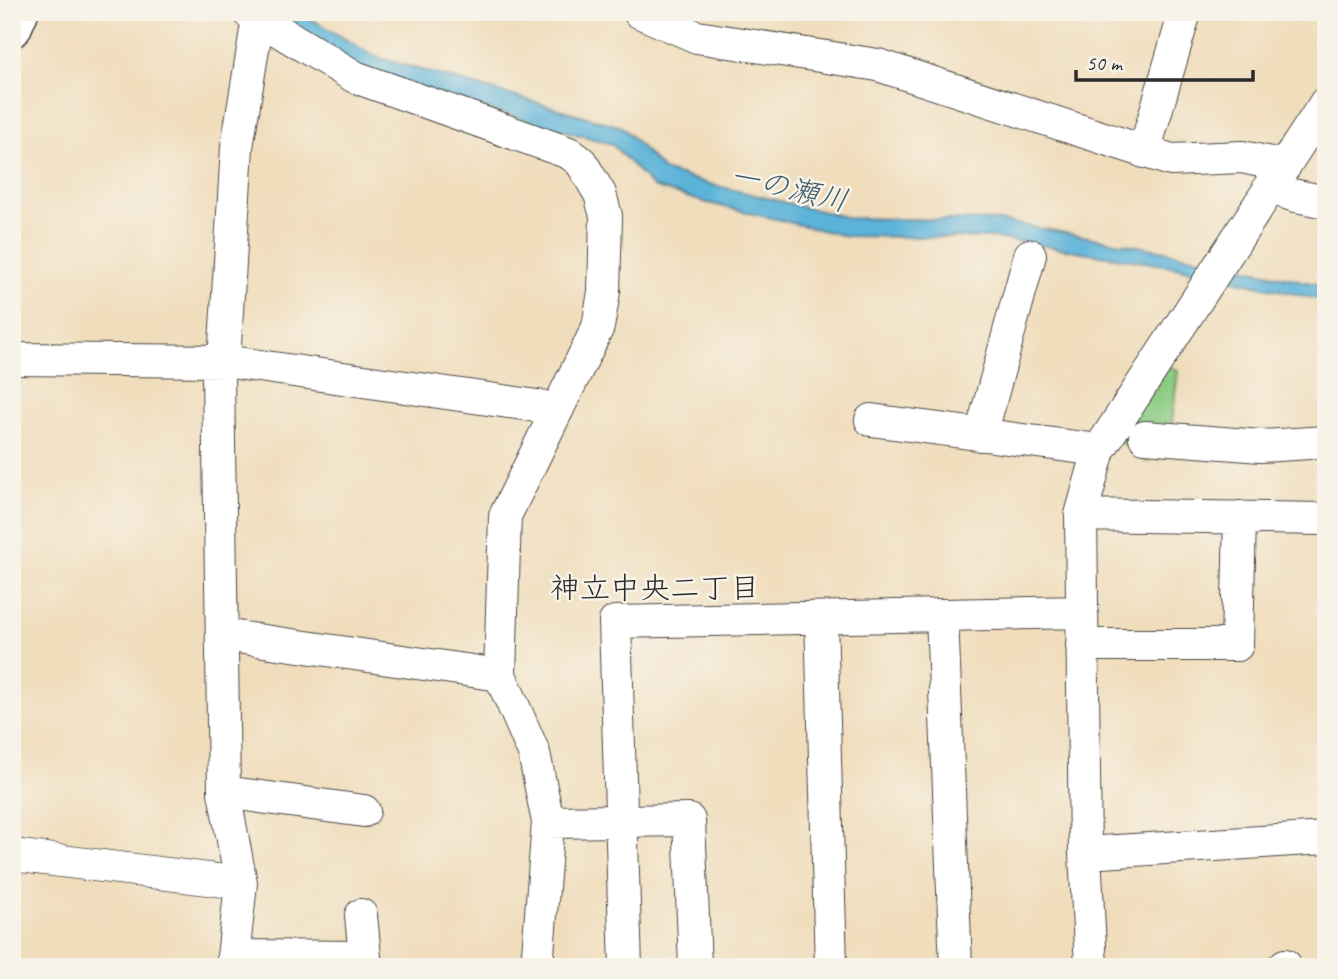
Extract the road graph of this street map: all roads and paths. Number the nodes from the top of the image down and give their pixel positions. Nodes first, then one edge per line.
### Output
1 (19, 12) edge
2 (639, 12) edge
3 (1185, 12) edge
4 (253, 15) edge
5 (12, 28) edge
6 (1326, 102) edge
7 (1144, 152) junction
8 (1277, 176) junction
9 (1326, 202) edge
10 (1030, 255) dead end
11 (12, 359) edge
12 (224, 361) junction
13 (558, 409) junction
14 (871, 420) dead end
15 (981, 435) junction
16 (1145, 437) dead end
17 (1326, 442) edge
18 (1099, 450) junction
19 (1081, 515) junction
20 (1240, 517) junction
21 (1326, 519) edge
22 (1082, 612) junction
23 (942, 615) junction
24 (821, 618) junction
25 (223, 635) junction
26 (1082, 645) junction
27 (500, 675) junction
28 (224, 792) junction
29 (364, 811) dead end
30 (622, 821) junction
31 (548, 822) junction
32 (1326, 838) edge
33 (1085, 853) junction
34 (12, 855) edge
35 (241, 883) junction
36 (361, 915) dead end
37 (233, 961) edge
38 (366, 962) edge
39 (537, 967) edge
40 (626, 967) edge
41 (695, 967) edge
42 (831, 967) edge
43 (956, 967) edge
44 (1091, 967) edge

1 - 5 main road
2 - 7 street
3 - 7 street
4 - 12 street
4 - 13 street
6 - 8 street
7 - 8 street
8 - 9 street
8 - 18 street
10 - 15 street
11 - 12 street
12 - 13 street
12 - 25 street
13 - 27 street
14 - 15 street
15 - 18 street
16 - 17 street
18 - 19 street
19 - 20 street
19 - 22 street
20 - 21 street
20 - 26 street
22 - 23 street
22 - 26 street
23 - 24 street
23 - 43 street
24 - 30 street
24 - 42 street
25 - 27 street
25 - 28 street
26 - 33 street
27 - 31 street
28 - 29 street
28 - 35 street
30 - 31 street
30 - 40 street
30 - 41 street
31 - 39 street
32 - 33 street
33 - 44 street
34 - 35 street
35 - 37 street
36 - 38 street
37 - 38 street

